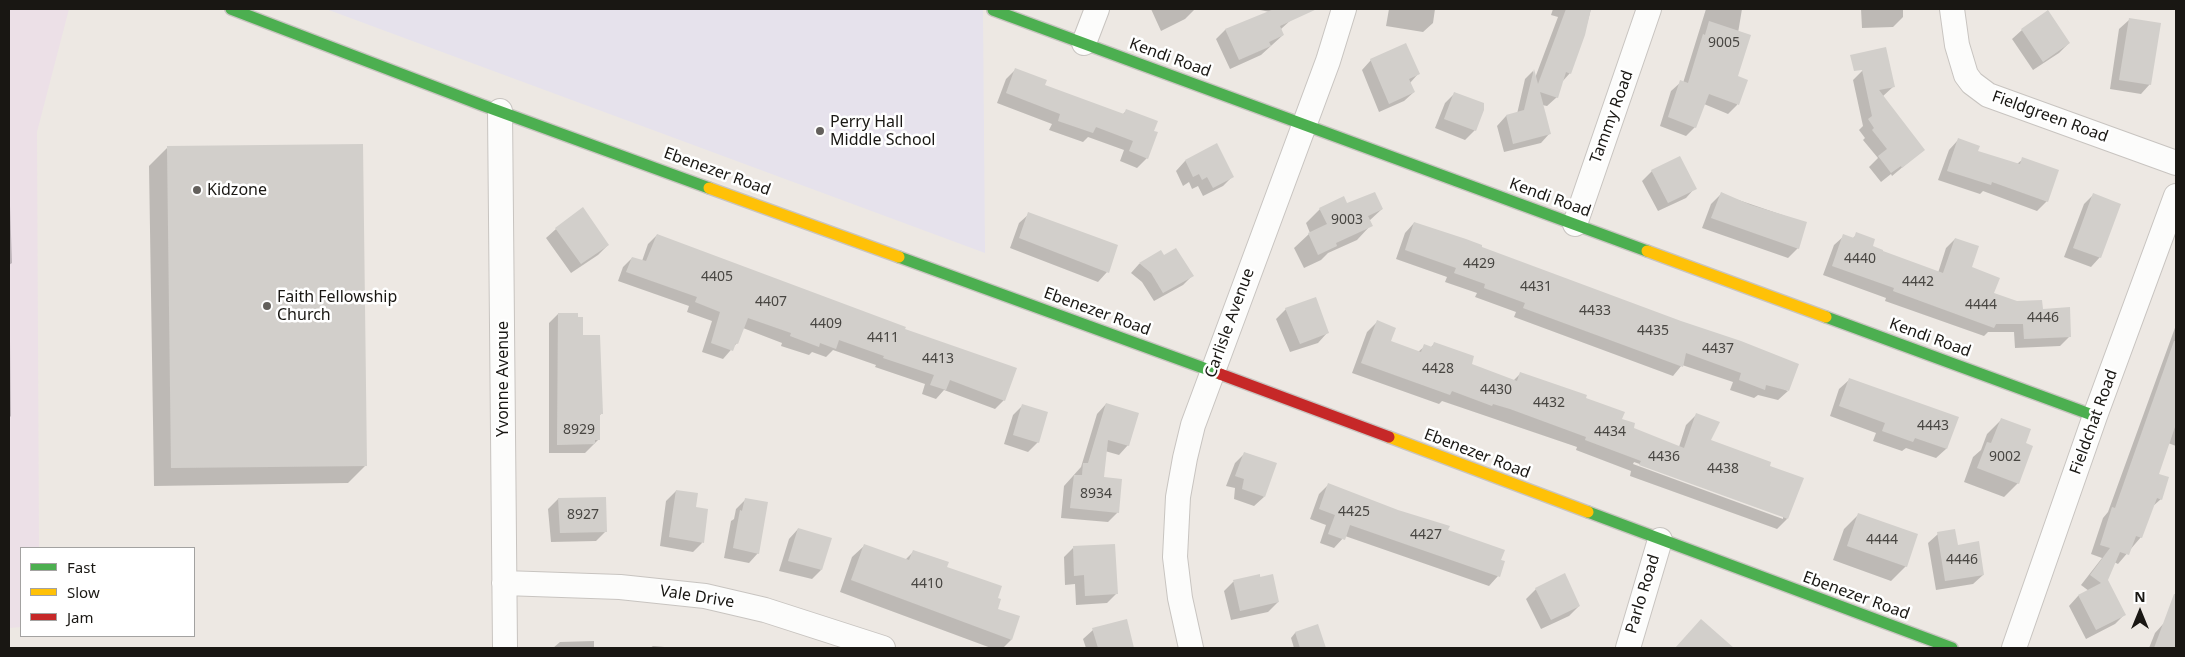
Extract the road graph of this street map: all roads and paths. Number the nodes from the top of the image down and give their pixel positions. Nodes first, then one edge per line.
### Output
1 (231, 9) edge
2 (1097, 9) edge
3 (1344, 9) edge
4 (1649, 9) edge
5 (1952, 9) edge
6 (993, 10) edge
7 (1084, 44) junction
8 (500, 110) junction
9 (1304, 124) junction
10 (2176, 163) edge
11 (2176, 196) edge
12 (1575, 224) junction
13 (1212, 372) junction
14 (2095, 416) junction
15 (1660, 540) junction
16 (504, 583) junction
17 (505, 648) edge
18 (883, 648) edge
19 (1191, 648) edge
20 (1628, 648) edge
21 (1952, 648) edge
22 (2014, 648) edge

1 - 8 street, Ebenezer Road
2 - 7 street
3 - 9 street, Carlisle Avenue
4 - 12 street, Tammy Road
5 - 10 street, Fieldgreen Road
6 - 7 street, Kendi Road
7 - 9 street, Kendi Road
8 - 13 street, Ebenezer Road
8 - 16 street, Yvonne Avenue
9 - 12 street, Kendi Road
9 - 13 street, Carlisle Avenue
11 - 14 street, Fieldchat Road
12 - 14 street, Kendi Road
13 - 15 street, Ebenezer Road
13 - 19 street, Carlisle Avenue
14 - 22 street, Fieldchat Road
15 - 20 street, Parlo Road
15 - 21 street, Ebenezer Road
16 - 17 street, Yvonne Avenue
16 - 18 street, Vale Drive

